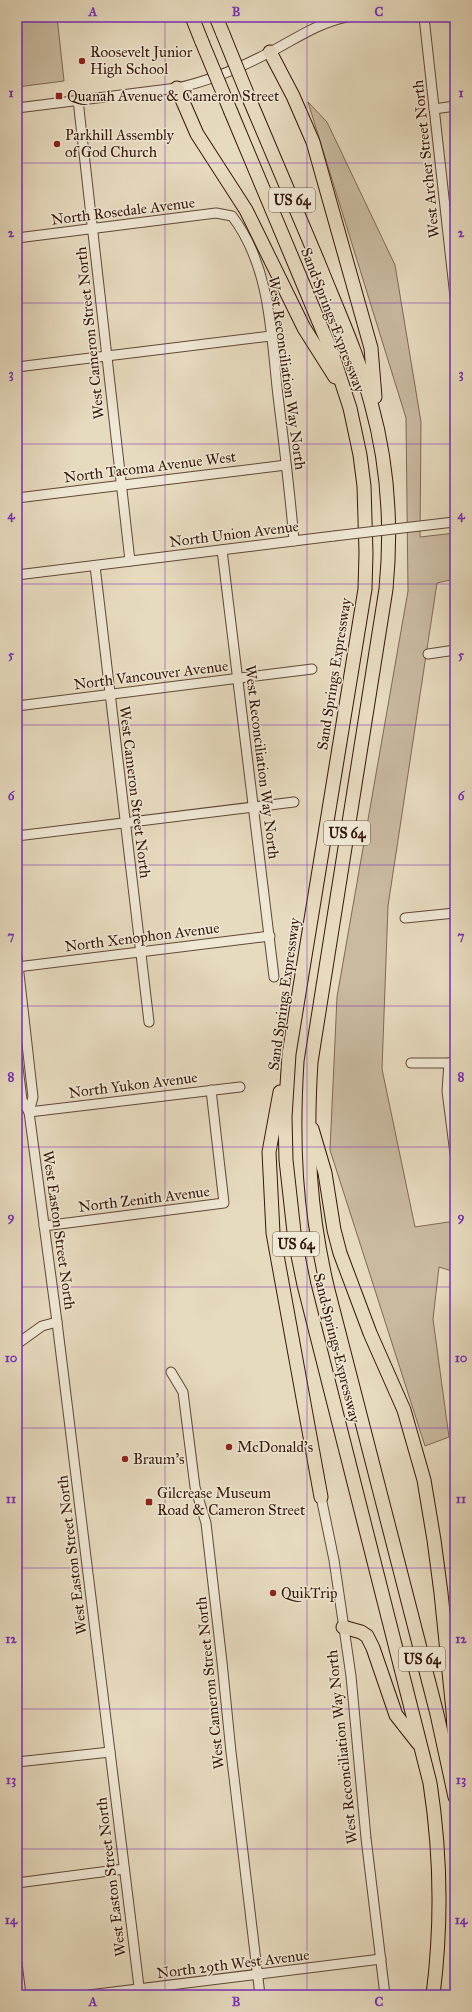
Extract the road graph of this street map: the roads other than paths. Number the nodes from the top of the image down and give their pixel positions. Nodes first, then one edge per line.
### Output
1 (192, 17) edge
2 (216, 17) edge
3 (347, 17) edge
4 (424, 17) edge
5 (270, 52) junction
6 (177, 88) junction
7 (78, 100) junction
8 (455, 106) edge
9 (17, 108) edge
10 (434, 109) junction
11 (232, 216) joint
12 (92, 229) junction
13 (17, 238) edge
14 (452, 250) edge
15 (455, 297) edge
16 (271, 336) junction
17 (106, 357) junction
18 (17, 368) edge
19 (346, 397) junction
20 (379, 435) junction
21 (286, 465) junction
22 (122, 485) junction
23 (17, 498) edge
24 (454, 521) edge
25 (294, 541) junction
26 (222, 550) junction
27 (130, 562) junction
28 (95, 566) junction
29 (17, 575) edge
30 (455, 650) edge
31 (428, 654) dead end
32 (312, 669) dead end
33 (237, 679) junction
34 (109, 695) junction
35 (17, 706) edge
36 (294, 802) dead end
37 (253, 807) junction
38 (126, 823) junction
39 (17, 836) edge
40 (455, 913) edge
41 (406, 918) dead end
42 (270, 936) junction
43 (140, 951) junction
44 (17, 956) edge
45 (18, 967) edge
46 (274, 977) dead end
47 (148, 1022) dead end
48 (291, 1034) junction
49 (17, 1059) edge
50 (411, 1063) dead end
51 (452, 1063) edge
52 (240, 1087) dead end
53 (211, 1090) junction
54 (29, 1112) junction
55 (308, 1114) junction
56 (455, 1154) edge
57 (44, 1226) junction
58 (57, 1322) junction
59 (17, 1344) edge
60 (171, 1372) dead end
61 (319, 1491) joint
62 (343, 1627) junction
63 (422, 1747) junction
64 (455, 1751) edge
65 (110, 1752) junction
66 (17, 1762) edge
67 (455, 1797) edge
68 (124, 1868) junction
69 (17, 1883) edge
70 (380, 1959) junction
71 (17, 1963) edge
72 (258, 1974) junction
73 (139, 1992) edge
74 (21, 1995) edge
75 (89, 1995) edge
76 (260, 1995) edge
77 (385, 1995) edge
78 (433, 1995) edge

1 - 19 highway, Sand Springs Expressway / US 64, bridge
2 - 20 highway, Sand Springs Expressway / US 64, bridge
3 - 5 street
4 - 10 street, West Archer Street North
5 - 6 street
5 - 20 highway
6 - 7 street
6 - 19 highway
7 - 9 street
7 - 12 street, West Cameron Street North
8 - 10 street
10 - 14 street, West Archer Street North
11 - 12 street, North Rosedale Avenue
11 - 16 street, West Reconciliation Way North
12 - 13 street, North Rosedale Avenue
12 - 17 street, West Cameron Street North
14 - 15 street, West Archer Street North
16 - 17 street
16 - 21 street, West Reconciliation Way North
17 - 18 street
17 - 22 street, West Cameron Street North
19 - 48 highway, Sand Springs Expressway / US 64
20 - 55 highway, Sand Springs Expressway / US 64
21 - 22 street, North Tacoma Avenue West
21 - 25 street, West Reconciliation Way North
22 - 23 street, North Tacoma Avenue West
22 - 27 street, West Cameron Street North
24 - 25 street, North Union Avenue, bridge
25 - 26 street, North Union Avenue
26 - 27 street, North Union Avenue
26 - 33 street, West Reconciliation Way North
27 - 28 street, North Union Avenue
28 - 29 street, North Union Avenue
28 - 34 street, West Cameron Street North
30 - 31 street
32 - 33 street, North Vancouver Avenue
33 - 34 street, North Vancouver Avenue
33 - 37 street, West Reconciliation Way North
34 - 35 street, North Vancouver Avenue
34 - 38 street, West Cameron Street North
36 - 37 street
37 - 38 street
37 - 42 street, West Reconciliation Way North
38 - 39 street
38 - 43 street, West Cameron Street North
40 - 41 street
42 - 43 street, North Xenophon Avenue
42 - 46 street, West Reconciliation Way North
43 - 45 street, North Xenophon Avenue
43 - 47 street, West Cameron Street North
44 - 45 street, West Easton Street North
45 - 54 street, West Easton Street North
48 - 61 highway
48 - 63 highway, Sand Springs Expressway / US 64
49 - 54 street, West Easton Street North
50 - 51 street
51 - 56 street
52 - 53 street, North Yukon Avenue
53 - 54 street, North Yukon Avenue
53 - 57 street, North Zenith Avenue
54 - 57 street, West Easton Street North
55 - 64 highway
55 - 67 highway, Sand Springs Expressway / US 64
57 - 58 street, West Easton Street North
58 - 59 street
58 - 65 street, West Easton Street North
60 - 72 street, West Cameron Street North
61 - 62 street, West Reconciliation Way North
62 - 63 highway
62 - 70 street, West Reconciliation Way North
63 - 78 highway, Sand Springs Expressway / US 64
65 - 66 street
65 - 68 street, West Easton Street North
68 - 69 street
68 - 73 street, West Easton Street North
70 - 72 street, North 29th West Avenue
70 - 77 street, West Reconciliation Way North
71 - 74 street
72 - 73 street, North 29th West Avenue
72 - 76 street, West Cameron Street North
73 - 75 street, North 29th West Avenue

